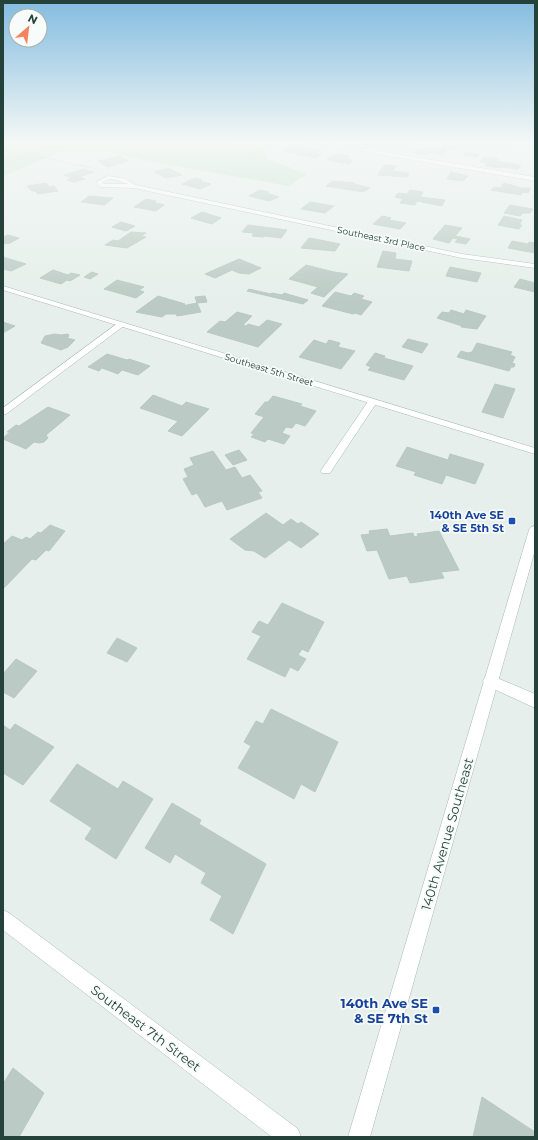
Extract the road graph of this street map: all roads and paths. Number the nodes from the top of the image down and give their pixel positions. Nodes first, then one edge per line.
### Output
1 (177, 195) edge
2 (535, 266) edge
3 (3, 288) edge
4 (121, 325) junction
5 (372, 402) junction
6 (3, 412) edge
7 (535, 451) edge
8 (326, 471) dead end
9 (535, 530) edge
10 (490, 681) junction
11 (535, 701) edge
12 (3, 919) edge
13 (290, 1137) edge
14 (359, 1137) edge

1 - 2 street, Southeast 3rd Place
3 - 4 street, Southeast 5th Street
4 - 5 street, Southeast 5th Street
4 - 6 street
5 - 7 street, Southeast 5th Street
5 - 8 street
9 - 10 street, 140th Avenue Southeast
10 - 11 street
10 - 14 street, 140th Avenue Southeast
12 - 13 street, Southeast 7th Street

